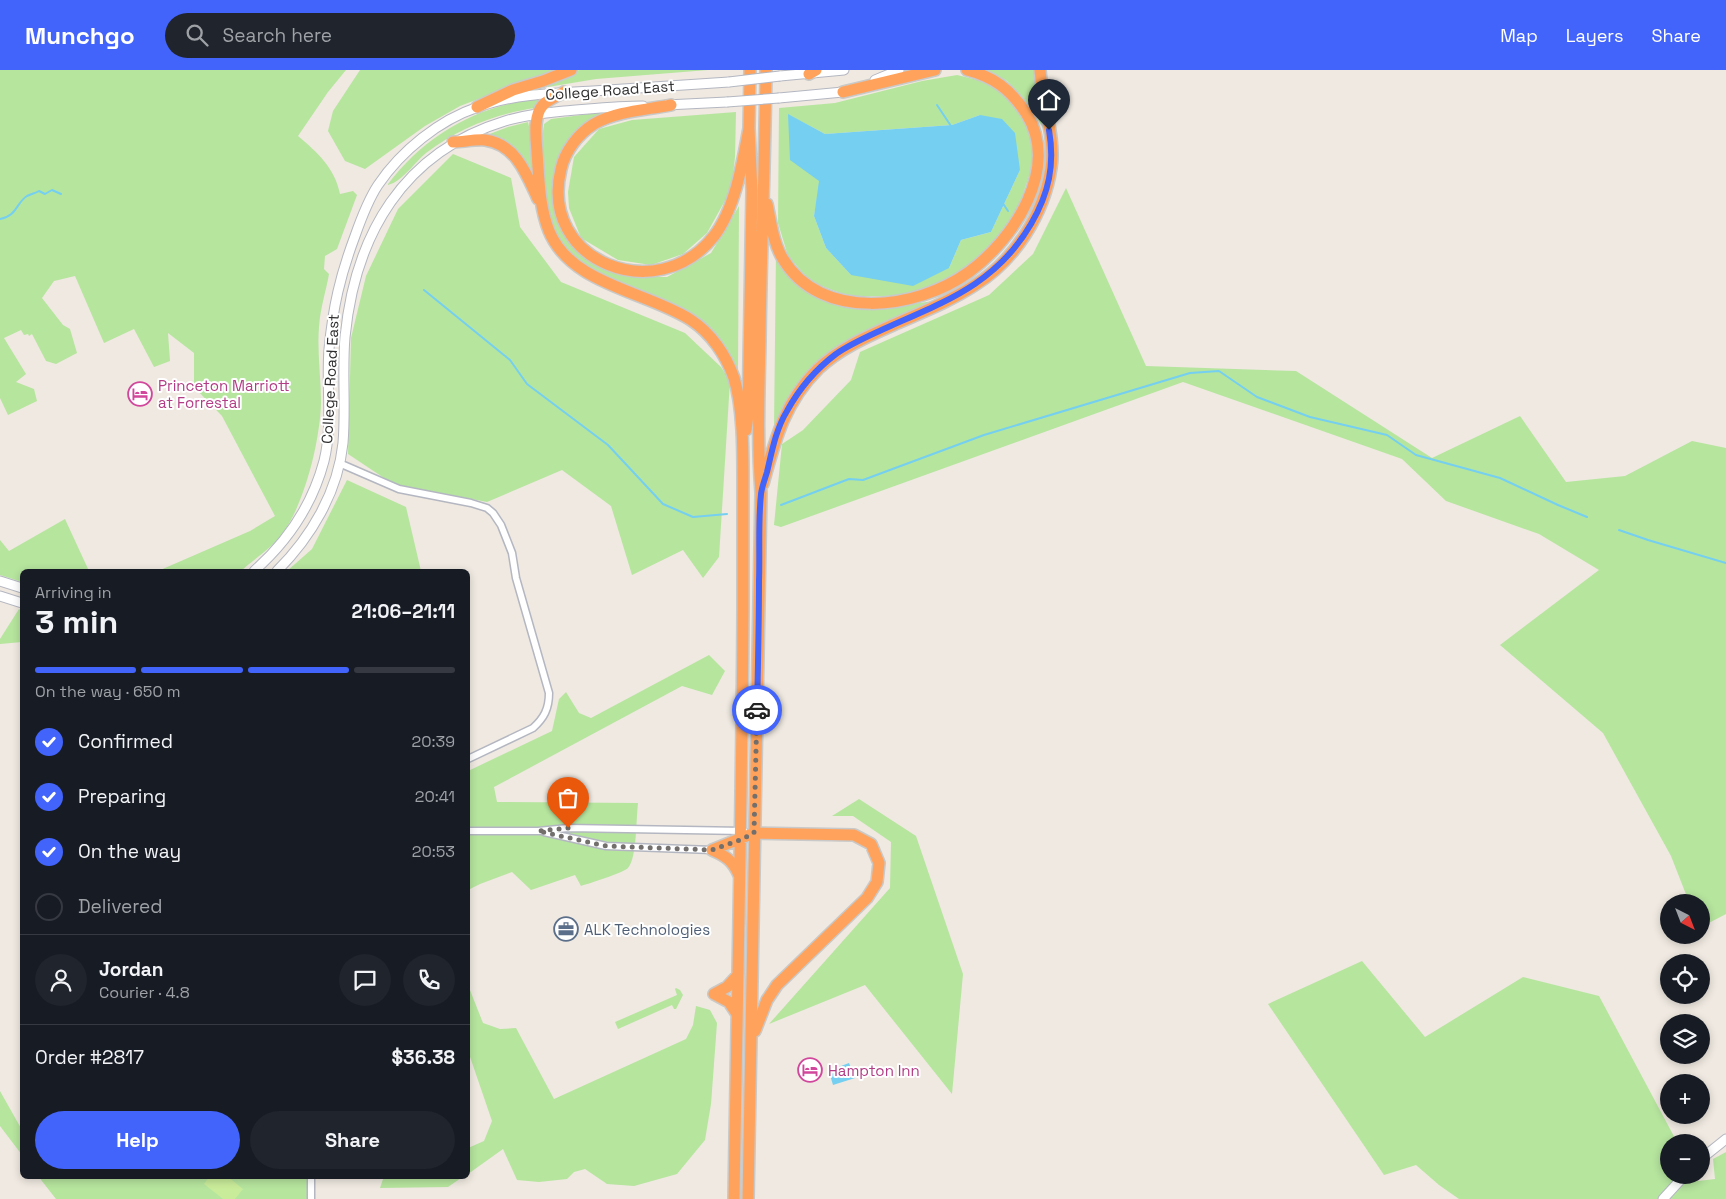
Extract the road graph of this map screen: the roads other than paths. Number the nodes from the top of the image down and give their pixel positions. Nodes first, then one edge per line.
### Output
1 (571, 70) edge
2 (750, 70) edge
3 (766, 70) edge
4 (844, 70) edge
5 (899, 70) edge
6 (935, 70) edge
7 (967, 70) edge
8 (1040, 70) edge
9 (812, 72) edge
10 (564, 92) junction
11 (843, 92) junction
12 (671, 105) junction
13 (478, 107) junction
14 (538, 114) junction
15 (749, 128) junction
16 (453, 142) junction
17 (764, 190) junction
18 (541, 206) junction
19 (743, 454) junction
20 (340, 463) junction
21 (761, 493) junction
22 (256, 569) edge
23 (279, 569) edge
24 (0, 581) edge
25 (20, 587) edge
26 (0, 596) edge
27 (20, 602) edge
28 (470, 758) edge
29 (538, 831) junction
30 (470, 832) edge
31 (754, 833) junction
32 (740, 835) junction
33 (712, 850) junction
34 (739, 876) junction
35 (738, 975) junction
36 (737, 1014) junction
37 (752, 1037) junction
38 (1726, 1139) edge
39 (1710, 1152) edge
40 (311, 1179) edge
41 (1677, 1184) edge
42 (311, 1199) edge
43 (734, 1199) edge
44 (748, 1199) edge
45 (1663, 1199) edge

1 - 13 highway
2 - 15 highway
3 - 17 highway
4 - 9 street, College Road East
5 - 11 street, College Road East
6 - 11 highway
7 - 17 highway
8 - 21 highway
9 - 10 street, College Road East, bridge
10 - 13 street, College Road East
10 - 14 highway
11 - 12 street, College Road East, bridge
12 - 14 street, College Road East
12 - 15 highway
13 - 22 street, College Road East
14 - 16 street, College Road East
14 - 18 highway
15 - 19 highway
16 - 18 highway
16 - 20 street, College Road East
17 - 21 highway
18 - 19 highway
19 - 32 highway
20 - 23 street, College Road East
20 - 28 street
21 - 31 highway
24 - 25 street
26 - 27 street
29 - 30 street
29 - 32 street
29 - 33 street
31 - 32 highway
31 - 37 highway
31 - 37 highway
32 - 33 highway
32 - 34 highway
33 - 34 highway
34 - 35 highway
35 - 36 highway
35 - 36 highway
36 - 43 highway
37 - 44 highway
38 - 39 street
40 - 42 street
41 - 45 street

